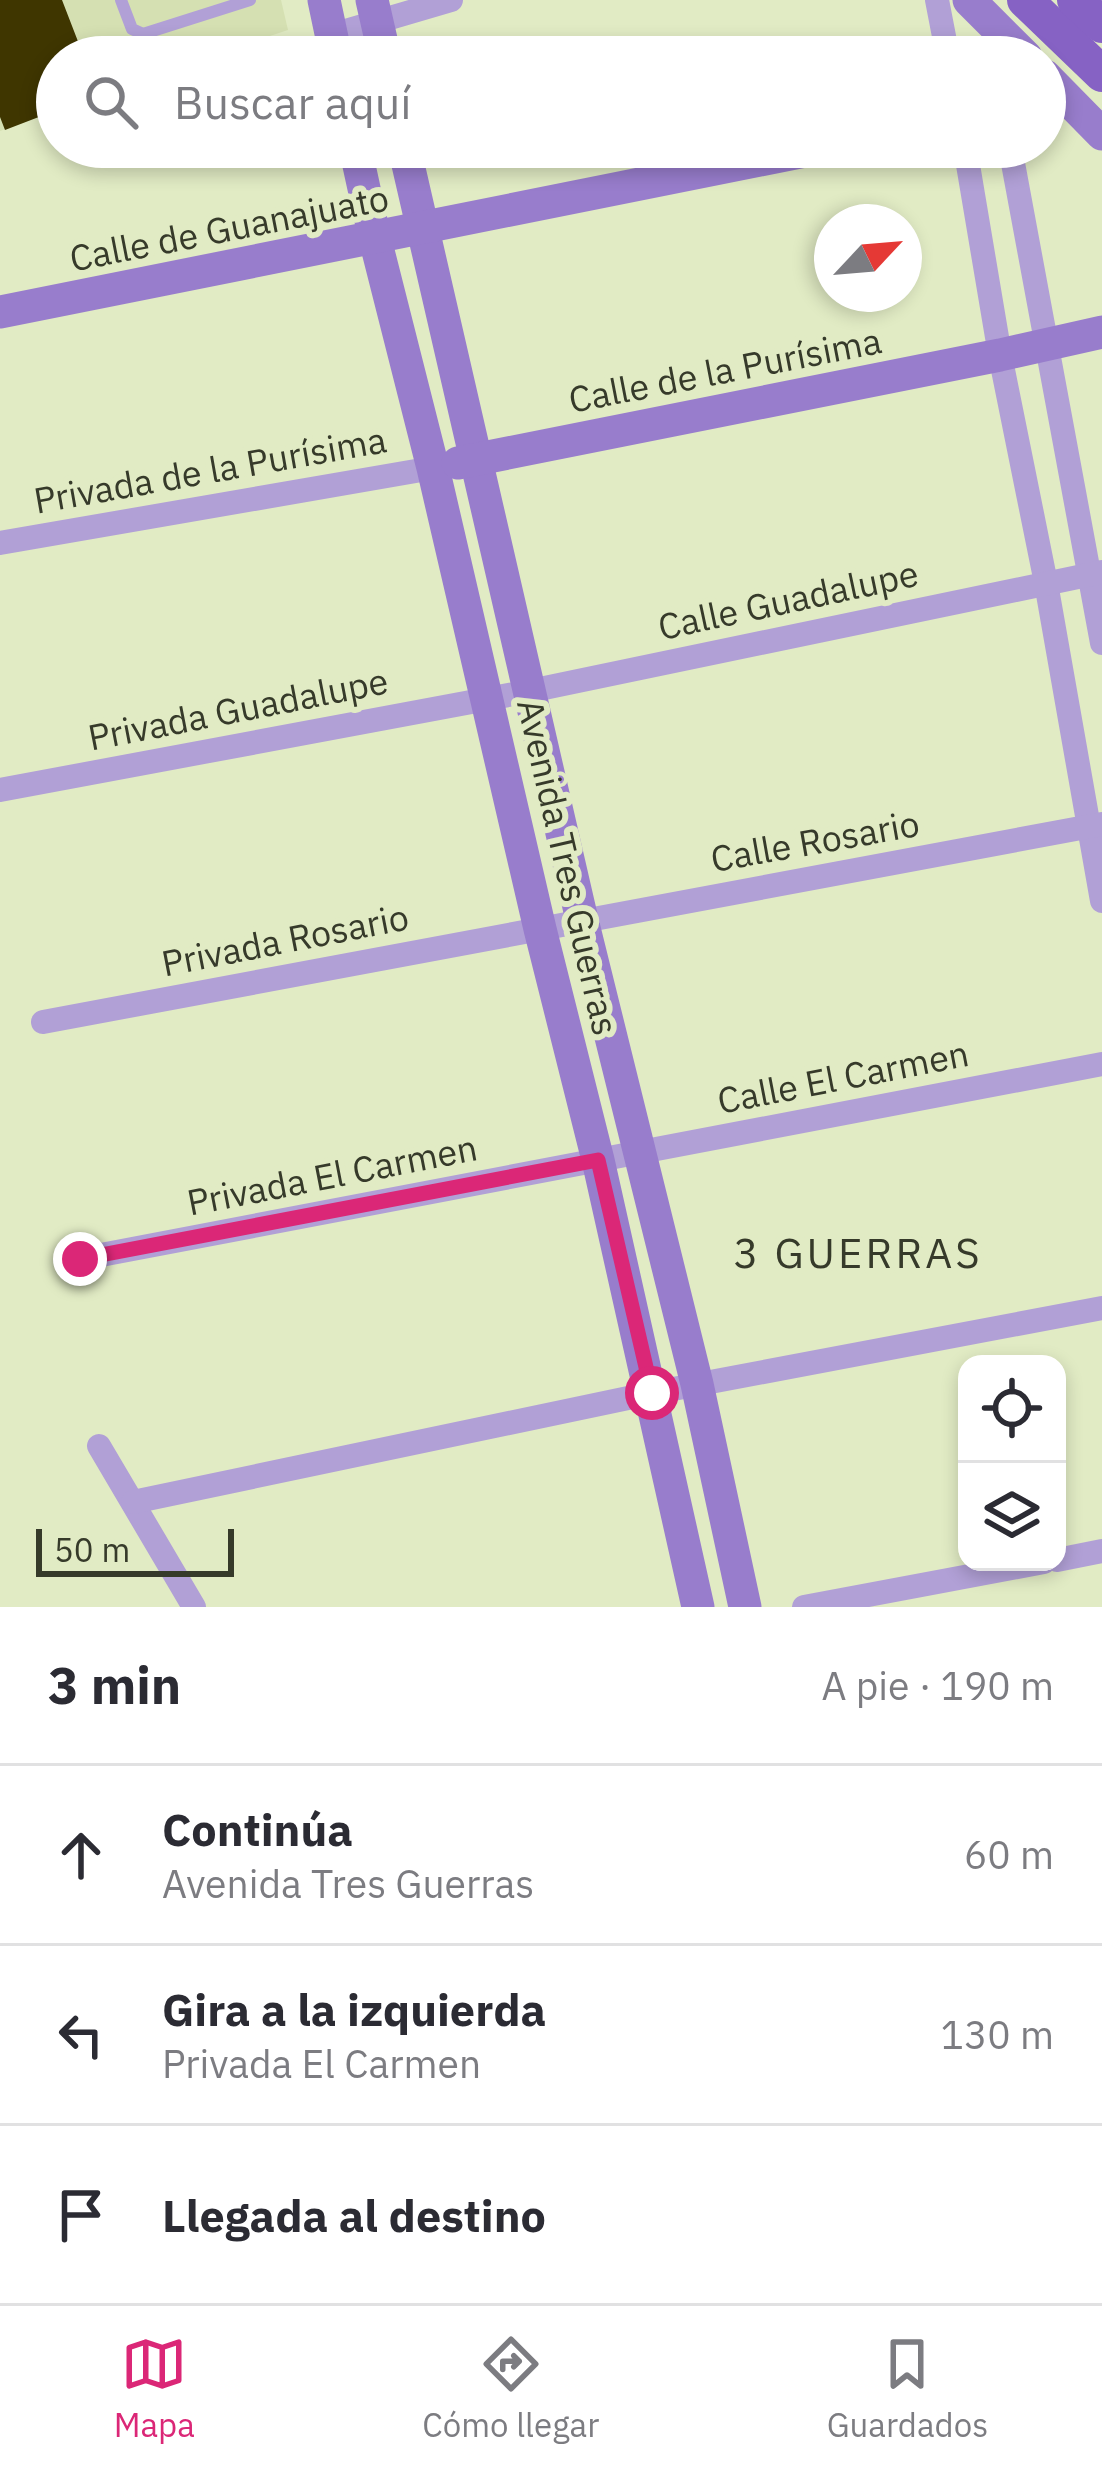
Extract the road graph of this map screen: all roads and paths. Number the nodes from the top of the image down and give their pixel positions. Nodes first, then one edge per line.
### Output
1 (121, 0) edge
2 (250, 0) edge
3 (324, 0) edge
4 (451, 0) edge
5 (937, 0) edge
6 (1024, 0) edge
7 (1075, 0) edge
8 (978, 9) edge
9 (375, 11) edge
10 (1102, 25) edge
11 (332, 36) edge
12 (346, 36) edge
13 (944, 36) edge
14 (1005, 36) edge
15 (1062, 36) edge
16 (1066, 40) edge
17 (1102, 74) edge
18 (1066, 97) edge
19 (1102, 134) edge
20 (360, 168) edge
21 (408, 168) edge
22 (722, 168) edge
23 (969, 168) edge
24 (1014, 168) edge
25 (421, 229) junction
26 (375, 239) junction
27 (0, 312) edge
28 (1102, 332) edge
29 (1045, 344) junction
30 (1000, 356) junction
31 (477, 459) junction
32 (433, 468) junction
33 (0, 543) edge
34 (1096, 573) edge
35 (1046, 583) junction
36 (1102, 643) edge
37 (530, 691) junction
38 (488, 699) junction
39 (0, 790) edge
40 (1095, 826) edge
41 (1102, 901) edge
42 (581, 920) junction
43 (540, 929) junction
44 (43, 1022) dead end
45 (1102, 1064) edge
46 (638, 1153) junction
47 (598, 1160) junction
48 (80, 1259) dead end
49 (1102, 1308) edge
50 (698, 1384) junction
51 (652, 1393) junction
52 (99, 1446) dead end
53 (133, 1502) junction
54 (1102, 1551) edge
55 (1066, 1558) edge
56 (996, 1571) edge
57 (194, 1607) edge
58 (698, 1607) edge
59 (745, 1607) edge
60 (804, 1607) edge

1 - 2 lane
3 - 11 main road
4 - 9 street
5 - 13 street
6 - 15 main road
7 - 10 main road
8 - 14 main road
9 - 12 street
16 - 17 main road
18 - 19 main road
20 - 26 main road, Avenida Tres Guerras
21 - 25 main road, Avenida Tres Guerras
22 - 25 main road, Calle de Guanajuato
23 - 30 street
24 - 29 street
25 - 26 main road, Calle de Guanajuato
25 - 31 main road, Avenida Tres Guerras
26 - 27 main road, Calle de Guanajuato
26 - 32 main road, Avenida Tres Guerras
28 - 29 main road, Calle de la Purísima
29 - 30 main road, Calle de la Purísima
29 - 34 street
30 - 31 main road, Calle de la Purísima
30 - 35 street
31 - 32 main road, Calle de la Purísima
31 - 37 main road, Avenida Tres Guerras
32 - 33 street, Privada de la Purísima
32 - 38 main road, Avenida Tres Guerras
34 - 35 street, Calle Guadalupe
34 - 36 street
35 - 37 street, Calle Guadalupe
35 - 40 street
37 - 38 street, Calle Guadalupe
37 - 42 main road, Avenida Tres Guerras
38 - 39 street, Privada Guadalupe
38 - 43 main road, Avenida Tres Guerras
40 - 41 street
40 - 42 street, Calle Rosario
42 - 43 street, Calle Rosario
42 - 46 main road, Avenida Tres Guerras
43 - 44 street, Privada Rosario
43 - 47 main road, Avenida Tres Guerras
45 - 46 street, Calle El Carmen
46 - 47 street, Calle El Carmen
46 - 50 main road, Avenida Tres Guerras
47 - 48 street, Privada El Carmen
47 - 51 main road, Avenida Tres Guerras
49 - 50 street
50 - 51 street
50 - 59 main road, Avenida Tres Guerras
51 - 53 street
51 - 58 main road, Avenida Tres Guerras
52 - 53 street
53 - 57 street
54 - 55 street
56 - 60 street

